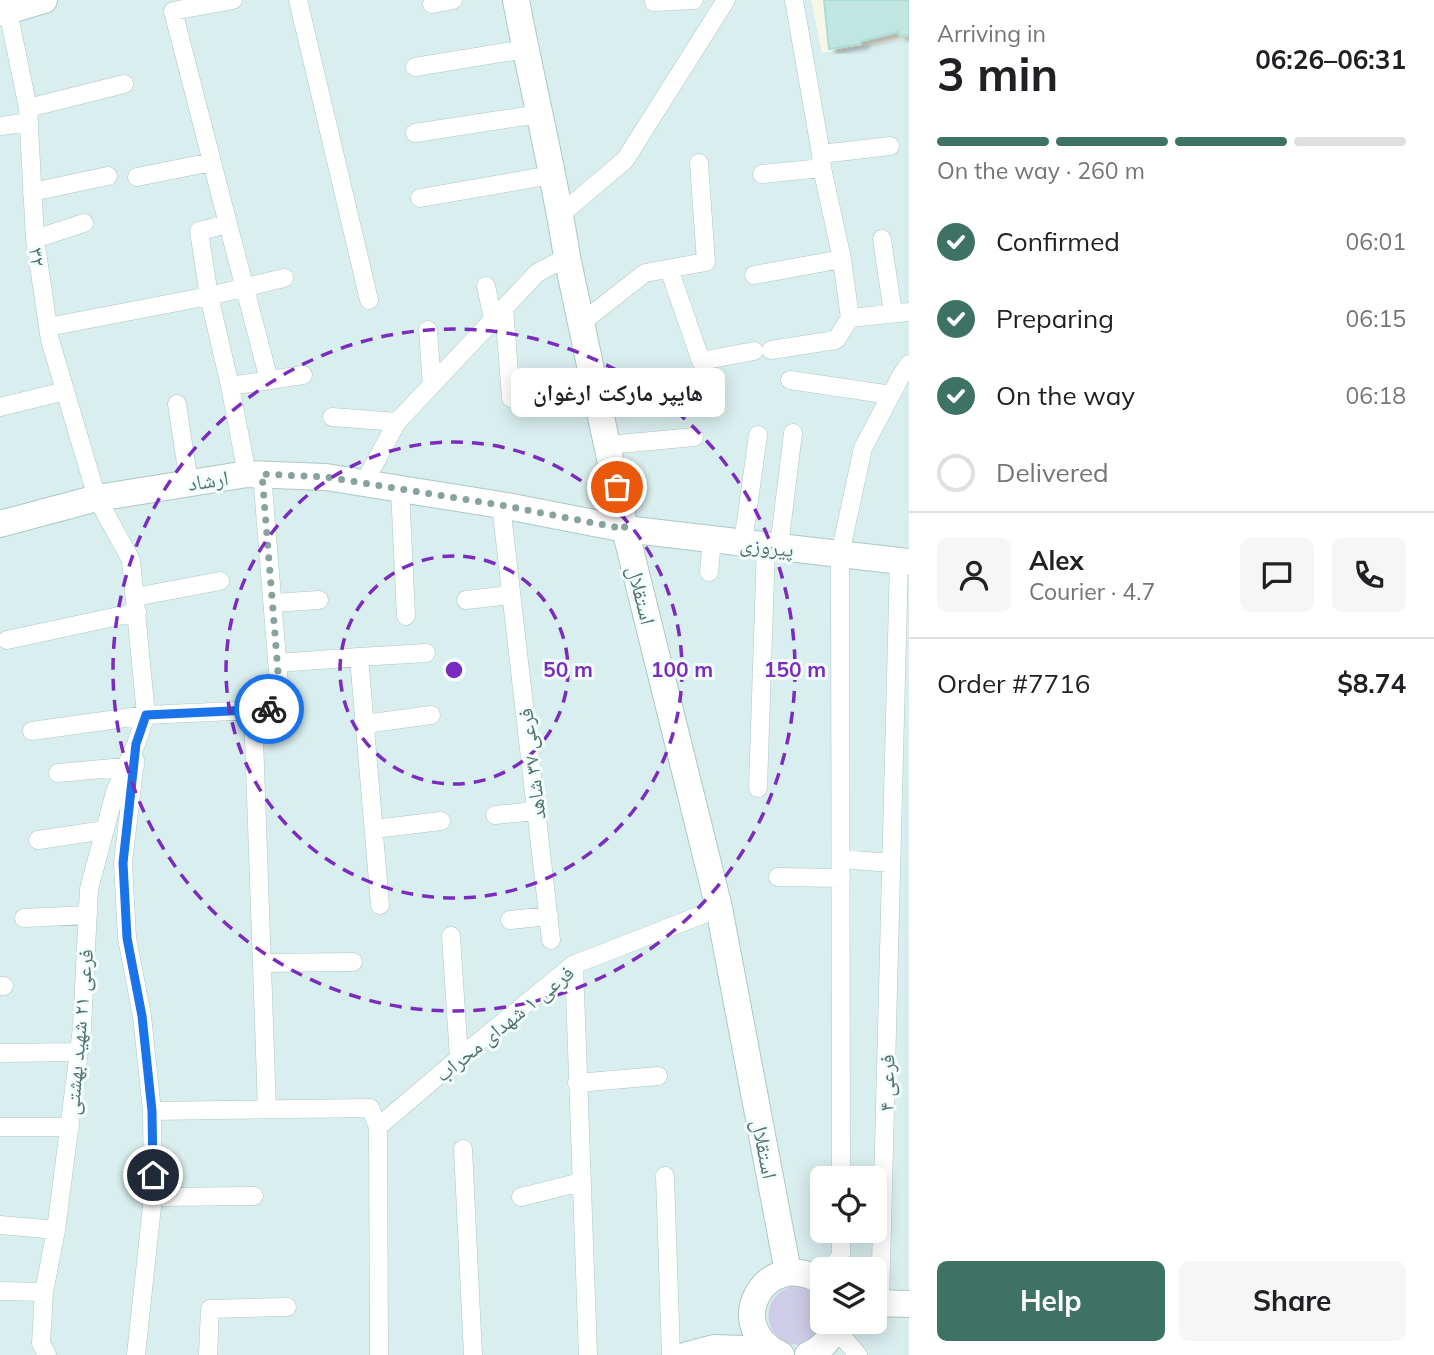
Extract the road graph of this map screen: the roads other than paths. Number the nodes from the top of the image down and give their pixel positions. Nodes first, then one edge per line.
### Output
1 (44, 0) edge
2 (233, 0) edge
3 (298, 0) edge
4 (453, 0) edge
5 (516, 0) edge
6 (694, 0) edge
7 (726, 0) edge
8 (794, 0) edge
9 (654, 2) dead end
10 (432, 4) dead end
11 (3, 10) edge
12 (525, 49) junction
13 (415, 68) dead end
14 (124, 84) dead end
15 (538, 114) junction
16 (28, 115) junction
17 (0, 126) edge
18 (415, 133) dead end
19 (890, 146) dead end
20 (822, 161) junction
21 (212, 162) junction
22 (699, 163) dead end
23 (762, 174) dead end
24 (552, 175) junction
25 (108, 176) dead end
26 (137, 177) dead end
27 (32, 192) junction
28 (420, 198) dead end
29 (561, 214) junction
30 (84, 223) dead end
31 (228, 224) junction
32 (35, 239) junction
33 (882, 239) dead end
34 (567, 257) junction
35 (842, 258) junction
36 (669, 269) junction
37 (754, 275) dead end
38 (284, 278) dead end
39 (486, 286) dead end
40 (244, 287) junction
41 (209, 296) junction
42 (369, 300) dead end
43 (901, 312) edge
44 (499, 314) junction
45 (850, 318) junction
46 (581, 323) junction
47 (48, 327) junction
48 (428, 330) dead end
49 (909, 364) edge
50 (303, 375) dead end
51 (269, 380) junction
52 (790, 380) dead end
53 (432, 385) junction
54 (230, 386) junction
55 (65, 391) junction
56 (891, 395) junction
57 (511, 398) dead end
58 (177, 404) dead end
59 (0, 407) edge
60 (331, 417) dead end
61 (397, 422) junction
62 (793, 433) dead end
63 (758, 435) dead end
64 (694, 438) dead end
65 (608, 445) junction
66 (255, 474) junction
67 (189, 483) junction
68 (364, 483) junction
69 (400, 489) junction
70 (97, 498) junction
71 (501, 505) junction
72 (0, 524) edge
73 (625, 529) junction
74 (712, 539) junction
75 (763, 545) junction
76 (840, 554) junction
77 (904, 562) edge
78 (709, 572) dead end
79 (220, 581) dead end
80 (511, 595) junction
81 (319, 600) dead end
82 (466, 600) dead end
83 (272, 603) junction
84 (136, 605) junction
85 (406, 616) dead end
86 (7, 640) dead end
87 (426, 653) dead end
88 (359, 657) junction
89 (278, 663) junction
90 (253, 710) junction
91 (146, 715) junction
92 (431, 715) dead end
93 (365, 724) junction
94 (32, 732) dead end
95 (131, 766) junction
96 (58, 773) dead end
97 (758, 788) dead end
98 (536, 811) junction
99 (495, 815) dead end
100 (441, 821) dead end
101 (374, 829) junction
102 (105, 830) junction
103 (38, 840) dead end
104 (891, 863) junction
105 (841, 869) junction
106 (778, 877) dead end
107 (380, 905) dead end
108 (719, 908) junction
109 (88, 915) junction
110 (549, 916) junction
111 (24, 918) dead end
112 (510, 920) dead end
113 (451, 936) dead end
114 (551, 940) dead end
115 (353, 962) dead end
116 (262, 963) junction
117 (573, 964) junction
118 (79, 1052) junction
119 (0, 1053) edge
120 (459, 1058) junction
121 (657, 1076) dead end
122 (578, 1083) junction
123 (267, 1109) junction
124 (152, 1111) junction
125 (0, 1127) edge
126 (70, 1127) junction
127 (378, 1128) junction
128 (463, 1149) dead end
129 (841, 1166) edge
130 (665, 1176) dead end
131 (581, 1182) junction
132 (254, 1196) dead end
133 (153, 1197) junction
134 (521, 1197) dead end
135 (0, 1225) edge
136 (56, 1230) junction
137 (879, 1257) edge
138 (788, 1272) junction
139 (810, 1274) edge
140 (0, 1290) edge
141 (44, 1292) junction
142 (753, 1303) junction
143 (887, 1303) edge
144 (909, 1304) edge
145 (287, 1307) dead end
146 (832, 1334) edge
147 (843, 1334) edge
148 (715, 1351) edge
149 (776, 1353) edge
150 (815, 1353) edge
151 (47, 1355) edge
152 (136, 1355) edge
153 (208, 1355) edge
154 (379, 1355) edge
155 (473, 1355) edge
156 (588, 1355) edge
157 (671, 1355) edge
158 (688, 1355) edge
159 (858, 1355) edge

1 - 11 main road
2 - 21 street
3 - 42 street
4 - 10 street
5 - 12 main road, استقلال
6 - 9 street
7 - 29 street
8 - 20 street
11 - 16 street, ۳۲
12 - 13 street
12 - 15 main road, استقلال
14 - 16 street
15 - 18 street
15 - 24 main road, استقلال
16 - 17 street
16 - 27 street, ۳۲
19 - 20 street
20 - 23 street
20 - 35 street
21 - 26 street
21 - 31 street
22 - 36 street
24 - 28 street
24 - 29 main road, استقلال
25 - 27 street
27 - 32 street, ۳۲
29 - 34 main road, استقلال
30 - 32 street
31 - 40 street
31 - 41 street
32 - 47 street, ۳۲
33 - 43 street
34 - 44 street
34 - 46 main road, استقلال
35 - 37 street
35 - 45 street
36 - 45 street
36 - 46 street
38 - 40 street
39 - 44 street
40 - 41 street
40 - 51 street
41 - 47 street
41 - 54 street
43 - 45 street
44 - 53 street
44 - 57 street
46 - 65 main road, استقلال
47 - 55 street, ۳۲
48 - 53 street
49 - 56 street
50 - 51 street
51 - 54 street
52 - 56 street
53 - 61 street
54 - 66 street
55 - 59 street
55 - 70 street, ۳۲
56 - 76 street
58 - 67 street
60 - 61 street
61 - 68 street
62 - 75 street
63 - 75 street
64 - 65 street
65 - 73 main road, استقلال
66 - 67 main road, ارشاد
66 - 68 main road, ارشاد
66 - 83 street
67 - 70 main road, ارشاد
68 - 69 main road, ارشاد
69 - 71 main road, ارشاد
69 - 85 street
70 - 72 main road, ارشاد
70 - 84 street, ۳۲
71 - 73 main road, ارشاد
71 - 80 street, فرعی ۳۷ شاهد
73 - 74 main road, پیروزی
73 - 108 main road, استقلال
74 - 75 main road, پیروزی
74 - 78 street
75 - 76 main road, پیروزی
75 - 97 street
76 - 77 main road, پیروزی
76 - 105 street
77 - 104 street, فرعی ۴
79 - 84 street
80 - 82 street
80 - 98 street, فرعی ۳۷ شاهد
81 - 83 street
83 - 89 street
84 - 86 street
84 - 91 street, ۳۲
87 - 88 street
88 - 89 street
88 - 93 street
89 - 90 street
90 - 91 street
90 - 116 street
91 - 94 street
91 - 95 street, فرعی ۲۱ شهید بهشتی
92 - 93 street
93 - 101 street
95 - 96 street
95 - 102 street, فرعی ۲۱ شهید بهشتی
95 - 124 street
98 - 99 street
98 - 110 street, فرعی ۳۷ شاهد
100 - 101 street
101 - 107 street
102 - 103 street
102 - 109 street, فرعی ۲۱ شهید بهشتی
104 - 105 street
104 - 137 street, فرعی ۴
105 - 106 street
105 - 129 street
108 - 117 street, فرعی ۱ شهدای محراب
108 - 138 main road, استقلال
109 - 111 street
109 - 118 street, فرعی ۲۱ شهید بهشتی
110 - 112 street
110 - 114 street, فرعی ۳۷ شاهد
113 - 120 street
115 - 116 street
116 - 123 street
117 - 120 street, فرعی ۱ شهدای محراب
117 - 122 street
118 - 119 street
118 - 126 street, فرعی ۲۱ شهید بهشتی
120 - 127 street, فرعی ۱ شهدای محراب
121 - 122 street
122 - 131 street
123 - 124 street
123 - 127 street
124 - 133 street
125 - 126 street
126 - 136 street, فرعی ۲۱ شهید بهشتی
127 - 154 street
128 - 155 street
130 - 157 street
131 - 134 street
131 - 156 street
132 - 133 street
133 - 152 street
135 - 136 street
136 - 141 street, فرعی ۲۱ شهید بهشتی
138 - 139 main road
138 - 142 main road
140 - 141 street
141 - 151 street, فرعی ۲۱ شهید بهشتی
142 - 148 main road
142 - 149 main road
143 - 144 main road
145 - 153 street
146 - 150 main road
147 - 159 street
148 - 149 main road
148 - 158 main road

